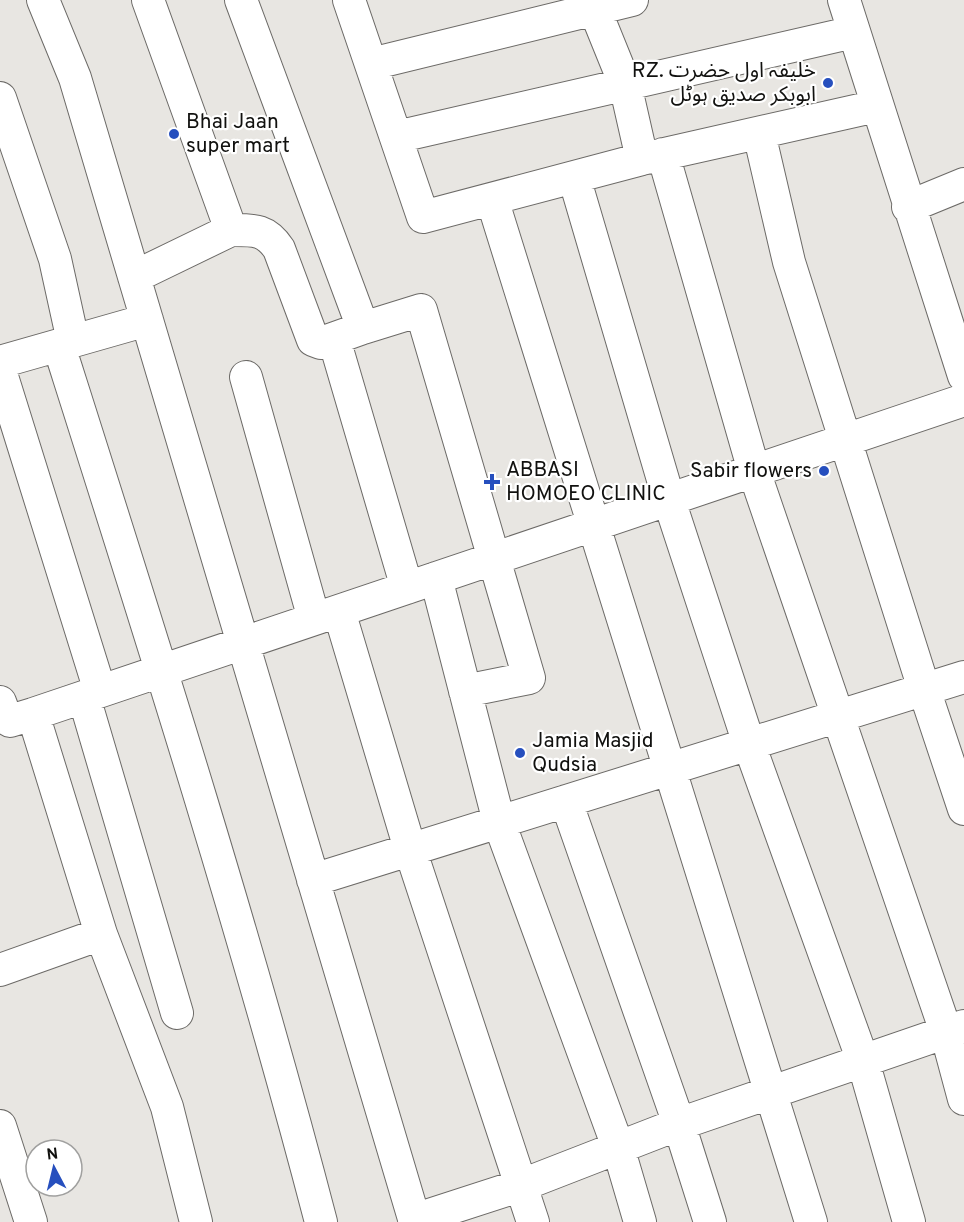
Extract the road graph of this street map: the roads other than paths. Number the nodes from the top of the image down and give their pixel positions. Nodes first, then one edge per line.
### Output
1 (43, 0) edge
2 (148, 0) edge
3 (242, 0) edge
4 (350, 0) edge
5 (632, 0) edge
6 (844, 0) edge
7 (593, 5) edge
8 (854, 32) junction
9 (371, 64) junction
10 (625, 84) junction
11 (0, 98) edge
12 (877, 106) junction
13 (759, 133) junction
14 (396, 137) junction
15 (652, 156) junction
16 (574, 177) junction
17 (964, 184) edge
18 (492, 200) junction
19 (908, 207) junction
20 (231, 230) junction
21 (134, 278) junction
22 (147, 320) junction
23 (363, 328) junction
24 (334, 339) junction
25 (66, 343) junction
26 (0, 362) edge
27 (963, 366) edge
28 (0, 370) edge
29 (246, 377) dead end
30 (964, 400) edge
31 (844, 440) junction
32 (754, 471) junction
33 (669, 500) junction
34 (594, 525) junction
35 (495, 558) junction
36 (436, 578) junction
37 (406, 588) junction
38 (327, 615) junction
39 (243, 643) junction
40 (162, 671) junction
41 (964, 677) edge
42 (924, 690) junction
43 (465, 691) junction
44 (92, 694) junction
45 (0, 702) edge
46 (33, 714) junction
47 (839, 716) junction
48 (749, 744) junction
49 (670, 769) junction
50 (566, 801) junction
51 (964, 809) edge
52 (499, 822) junction
53 (410, 849) junction
54 (313, 880) junction
55 (101, 934) junction
56 (0, 970) edge
57 (177, 1013) dead end
58 (955, 1029) edge
59 (863, 1061) junction
60 (771, 1092) junction
61 (964, 1099) edge
62 (679, 1124) junction
63 (0, 1126) edge
64 (618, 1148) junction
65 (522, 1185) junction
66 (415, 1221) edge
67 (31, 1222) edge
68 (196, 1222) edge
69 (321, 1222) edge
70 (533, 1222) edge
71 (640, 1222) edge
72 (710, 1222) edge
73 (811, 1222) edge
74 (909, 1222) edge

1 - 21 street
2 - 20 street
3 - 23 street
4 - 9 street
5 - 7 street
6 - 8 street
7 - 9 street
7 - 10 street
8 - 10 street
8 - 12 street
9 - 14 street
10 - 14 street
10 - 15 street
11 - 25 street
12 - 13 street
12 - 19 street
13 - 15 street
13 - 31 street
14 - 18 street
15 - 16 street
15 - 32 street
16 - 18 street
16 - 33 street
17 - 19 street
18 - 34 street
19 - 27 street
20 - 21 street
20 - 24 street
21 - 22 street
22 - 25 street
22 - 39 street
23 - 24 street
23 - 35 street
24 - 37 street
25 - 26 street
25 - 40 street
28 - 44 street
29 - 38 street
30 - 31 street
31 - 32 street
31 - 42 street
32 - 33 street
32 - 47 street
33 - 34 street
33 - 48 street
34 - 35 street
34 - 49 street
35 - 36 street
35 - 43 street
36 - 37 street
36 - 43 street
37 - 38 street
38 - 39 street
38 - 53 street
39 - 40 street
39 - 54 street
40 - 44 street
40 - 69 street
41 - 42 street
42 - 47 street
42 - 51 street
43 - 52 street
44 - 46 street
44 - 57 street
45 - 46 street
46 - 55 street
47 - 48 street
47 - 58 street
48 - 49 street
48 - 59 street
49 - 50 street
49 - 60 street
50 - 52 street
50 - 62 street
52 - 53 street
52 - 64 street
53 - 54 street
53 - 65 street
54 - 66 street
55 - 56 street
55 - 68 street
58 - 59 street
58 - 61 street
59 - 60 street
59 - 74 street
60 - 62 street
60 - 73 street
62 - 64 street
62 - 72 street
63 - 67 street
64 - 65 street
64 - 71 street
65 - 66 street
65 - 70 street

